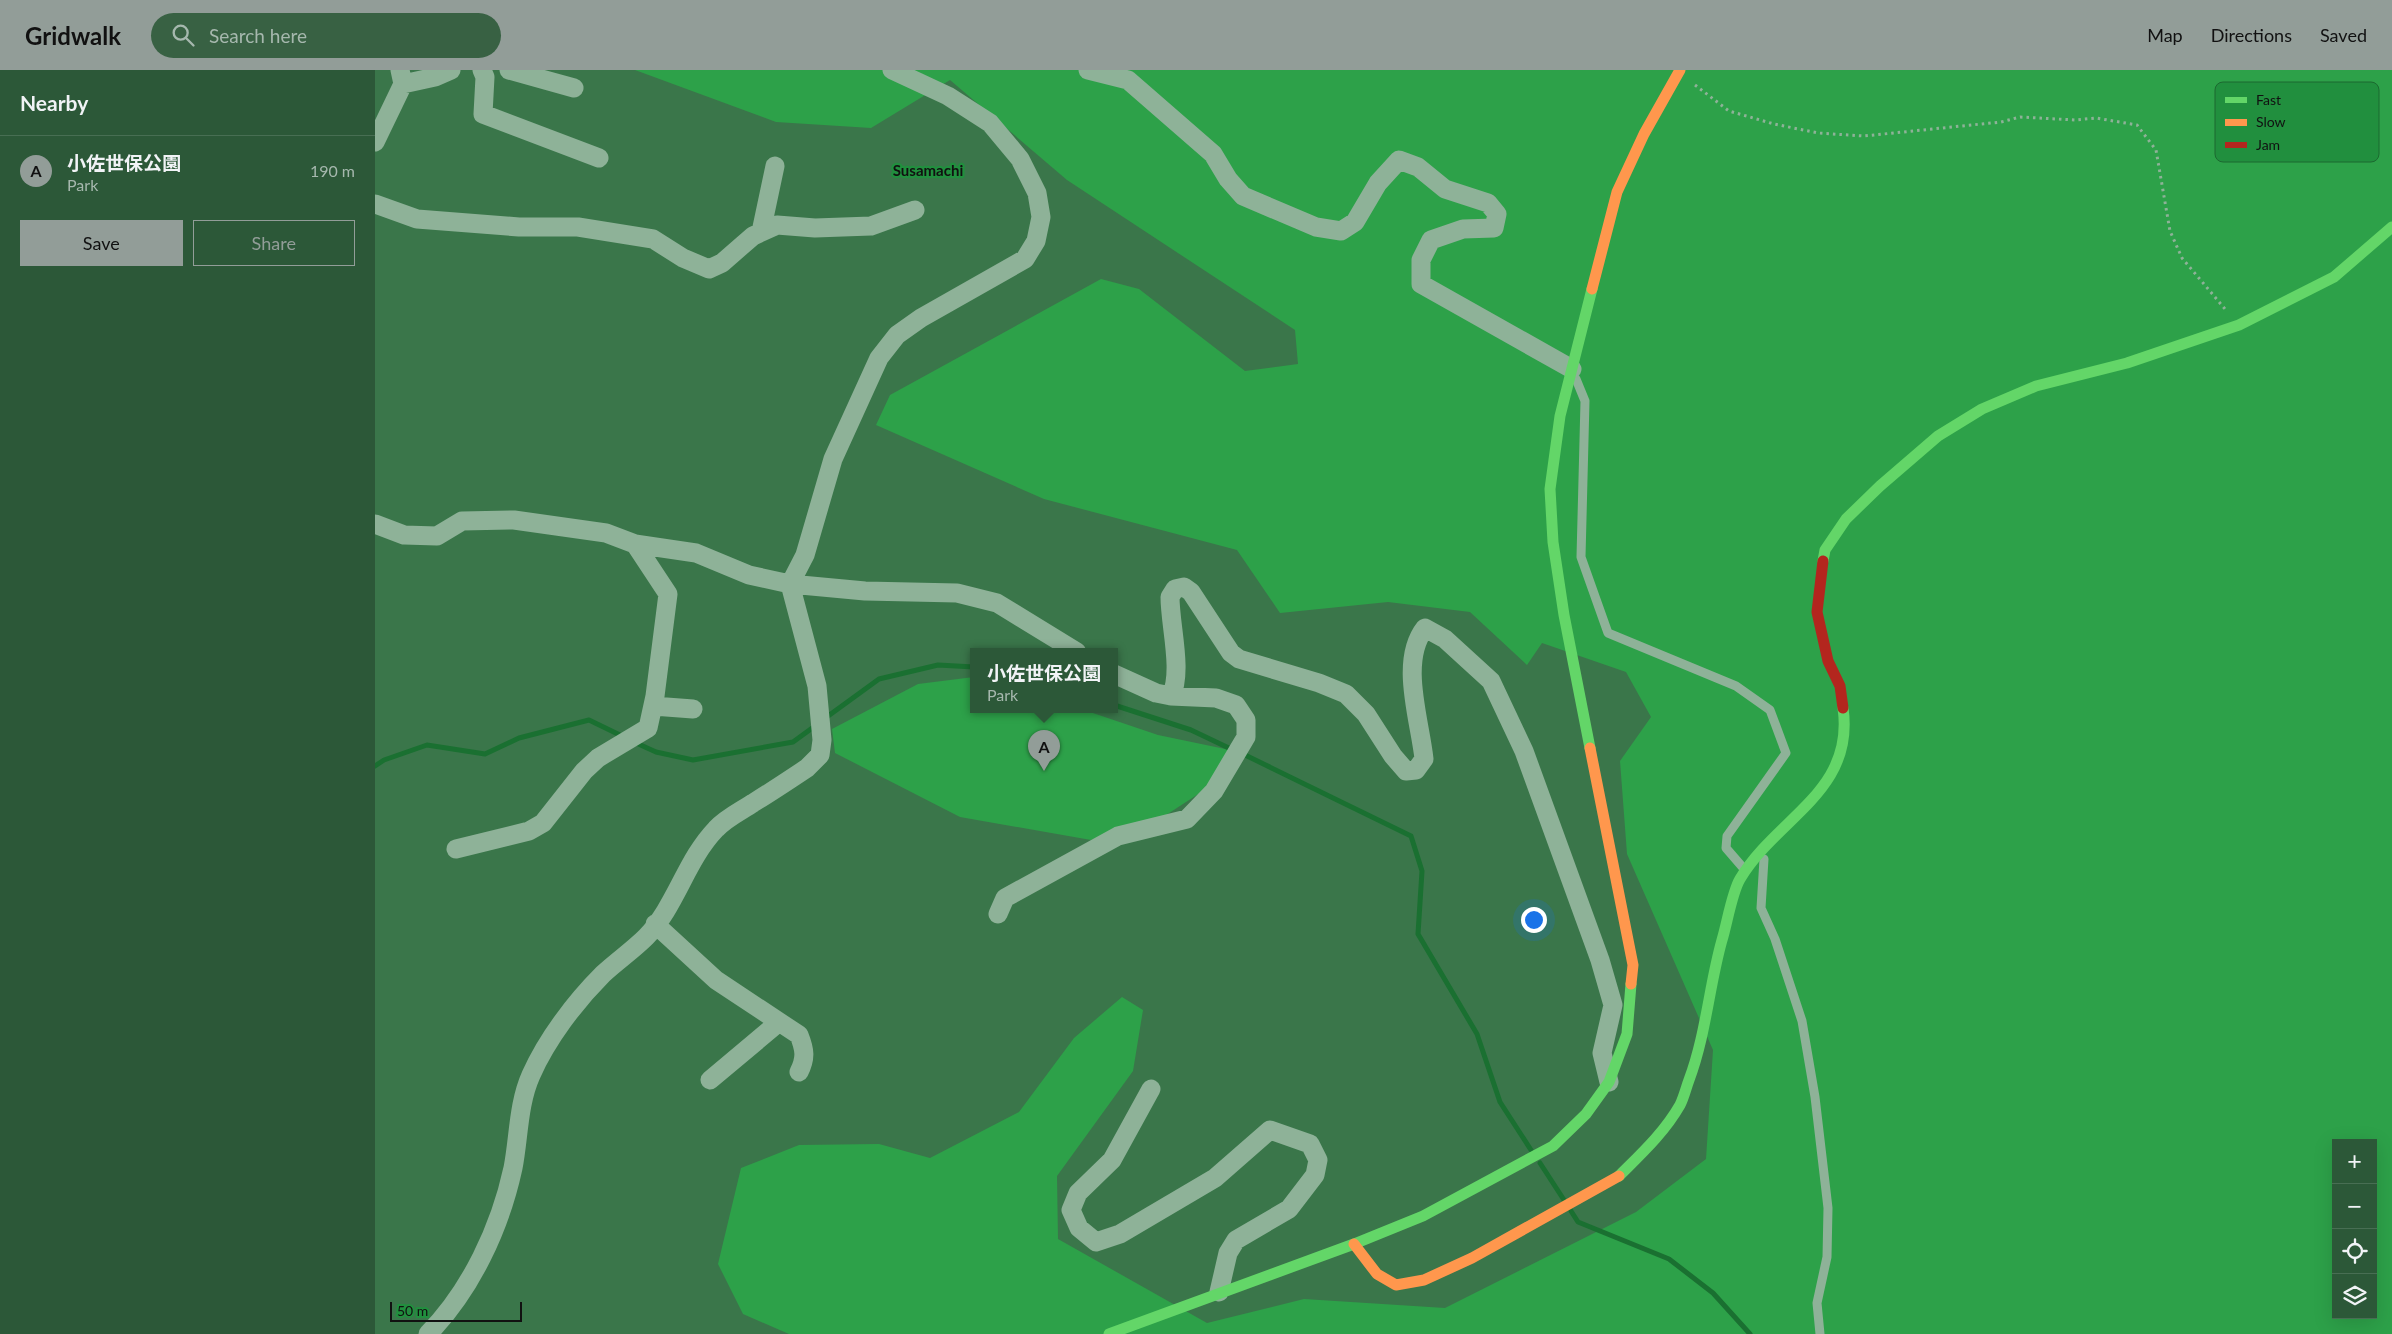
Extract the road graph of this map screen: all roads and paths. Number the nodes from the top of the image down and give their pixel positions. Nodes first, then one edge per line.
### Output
1 (451, 70) edge
2 (482, 70) edge
3 (509, 70) edge
4 (892, 70) edge
5 (1088, 70) edge
6 (1680, 71) edge
7 (401, 77) edge
8 (574, 88) dead end
9 (375, 142) edge
10 (599, 158) dead end
11 (775, 166) dead end
12 (377, 210) edge
13 (915, 210) dead end
14 (2392, 227) edge
15 (761, 232) junction
16 (2239, 325) junction
17 (1573, 369) junction
18 (375, 524) edge
19 (635, 544) junction
20 (790, 584) junction
21 (1070, 648) edge
22 (1118, 676) edge
23 (1171, 696) junction
24 (653, 706) junction
25 (693, 708) dead end
26 (1766, 844) junction
27 (456, 849) dead end
28 (1745, 871) junction
29 (998, 914) dead end
30 (655, 924) junction
31 (778, 1023) junction
32 (799, 1072) dead end
33 (710, 1080) dead end
34 (1609, 1082) junction
35 (1151, 1089) dead end
36 (1354, 1244) junction
37 (1219, 1292) junction
38 (428, 1334) edge
39 (1109, 1334) edge
40 (1820, 1334) edge

1 - 7 street
2 - 10 street
3 - 8 street
4 - 20 street
5 - 17 street
6 - 16 path
6 - 17 street
7 - 9 street
11 - 15 street
12 - 15 street
13 - 15 street
14 - 16 street
16 - 26 street
17 - 28 lane
17 - 34 street
18 - 19 street
19 - 20 street
19 - 24 street
20 - 21 street
20 - 30 street
22 - 23 street
23 - 29 street
23 - 34 street
24 - 25 street
24 - 27 street
26 - 28 street
26 - 40 lane
28 - 36 street
30 - 31 street
30 - 38 street
31 - 32 street
31 - 33 street
34 - 36 street
35 - 37 street
36 - 37 street
37 - 39 street

